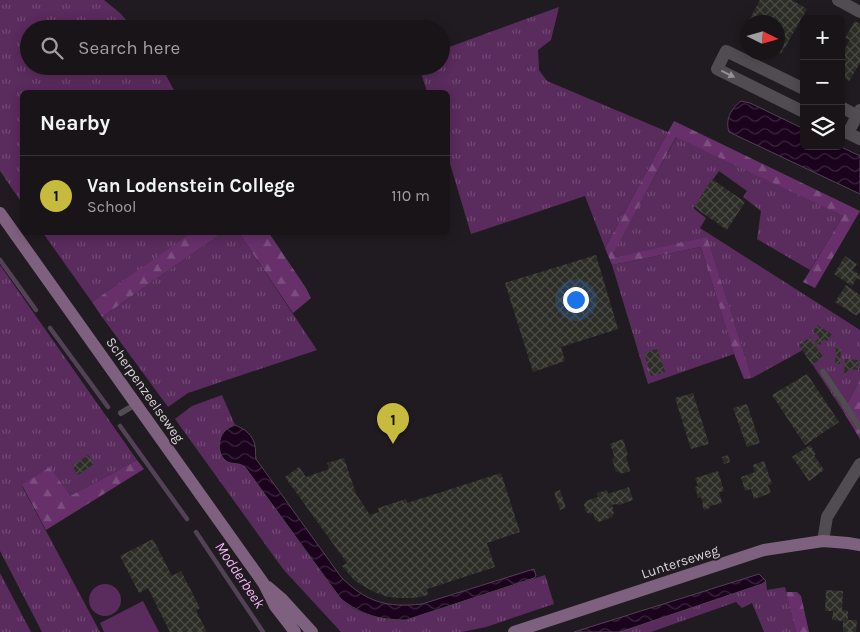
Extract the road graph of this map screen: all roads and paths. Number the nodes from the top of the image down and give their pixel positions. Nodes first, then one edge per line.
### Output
1 (838, 0) edge
2 (860, 12) edge
3 (800, 87) edge
4 (845, 109) edge
5 (800, 110) edge
6 (859, 114) edge
7 (845, 131) edge
8 (845, 132) edge
9 (860, 139) edge
10 (0, 213) edge
11 (823, 372) dead end
12 (136, 404) junction
13 (121, 414) dead end
14 (860, 427) edge
15 (860, 464) edge
16 (823, 541) junction
17 (860, 545) edge
18 (264, 584) junction
19 (295, 632) edge
20 (312, 632) edge
21 (514, 632) edge

1 - 2 street
3 -> 5 street
4 - 6 street
6 - 7 street
8 - 9 street
10 - 12 main road, Scherpenzeelseweg
11 - 14 lane
12 - 13 lane
12 - 18 main road, Scherpenzeelseweg
15 - 16 street
16 - 17 main road, Lunterseweg
16 - 21 main road, Lunterseweg
18 - 19 main road, Scherpenzeelseweg
18 - 20 main road, Scherpenzeelseweg

